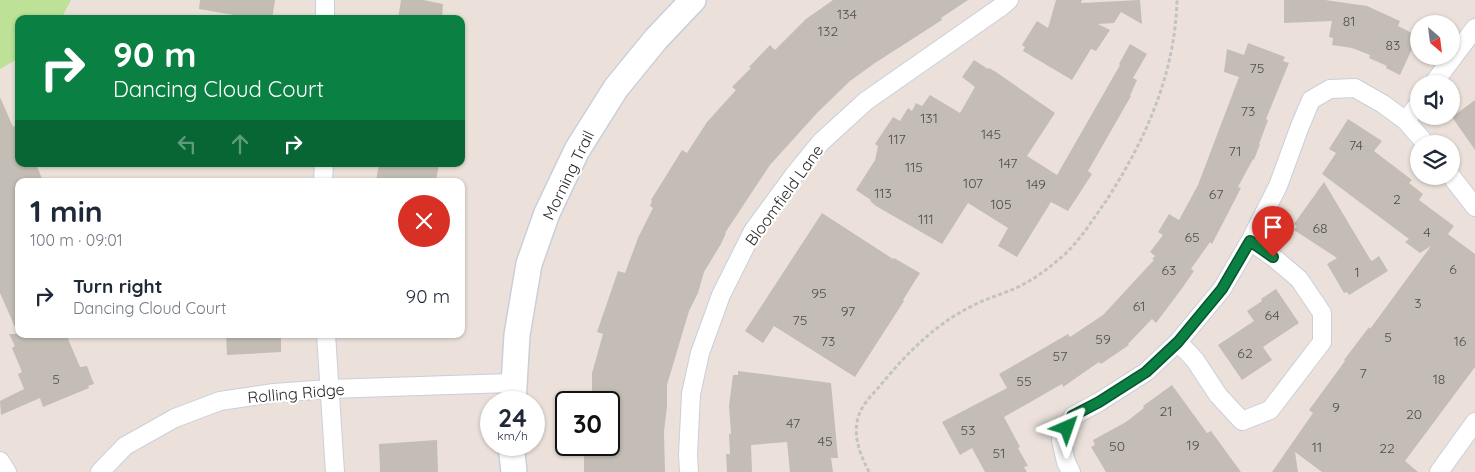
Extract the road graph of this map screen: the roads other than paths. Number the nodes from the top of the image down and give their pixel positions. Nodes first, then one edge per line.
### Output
1 (693, 0) edge
2 (1009, 0) edge
3 (1475, 28) edge
4 (1440, 75) edge
5 (1410, 115) edge
6 (1406, 120) junction
7 (1418, 135) edge
8 (1458, 185) edge
9 (1475, 207) edge
10 (1250, 241) junction
11 (326, 338) edge
12 (1178, 342) junction
13 (329, 388) junction
14 (513, 391) edge
15 (480, 392) edge
16 (1475, 422) edge
17 (512, 456) edge
18 (0, 461) edge
19 (7, 472) edge
20 (100, 472) edge
21 (335, 472) edge
22 (514, 472) edge
23 (689, 472) edge
24 (1071, 472) edge
25 (1439, 472) edge

1 - 14 street, Morning Trail
2 - 23 street, Bloomfield Lane
3 - 4 street
5 - 6 street
6 - 7 street
6 - 10 street
8 - 9 street
10 - 12 street
10 - 12 street
11 - 13 street
12 - 24 street
13 - 15 street, Rolling Ridge
13 - 20 street, Rolling Ridge
13 - 21 street
16 - 25 street
17 - 22 street
18 - 19 street

